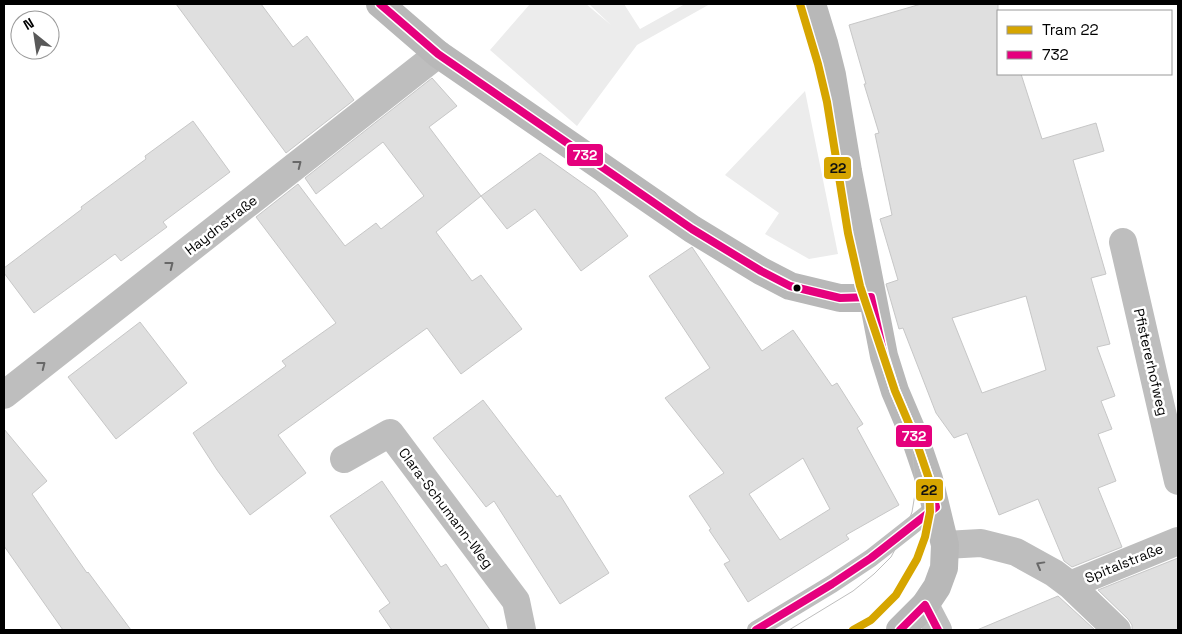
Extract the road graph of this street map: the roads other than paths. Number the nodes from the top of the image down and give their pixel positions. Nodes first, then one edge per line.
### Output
1 (380, 4) edge
2 (812, 4) edge
3 (438, 54) junction
4 (1123, 242) dead end
5 (871, 297) junction
6 (4, 395) edge
7 (344, 459) dead end
8 (1178, 481) edge
9 (936, 507) junction
10 (1178, 541) edge
11 (945, 556) junction
12 (1070, 586) junction
13 (926, 605) junction
14 (522, 630) edge
15 (756, 630) edge
16 (900, 630) edge
17 (938, 630) edge
18 (1117, 630) edge

1 - 3 street
2 - 5 street
3 - 5 street
6 -> 3 street, Haydnstraße
4 - 8 street, Pfistererhofweg
5 - 9 street
7 - 14 street, Clara-Schumann-Weg
9 - 11 street
9 - 15 lane
10 - 12 street, Spitalstraße
12 -> 11 street
11 - 13 street
12 - 18 street
13 - 16 street
13 - 17 street

